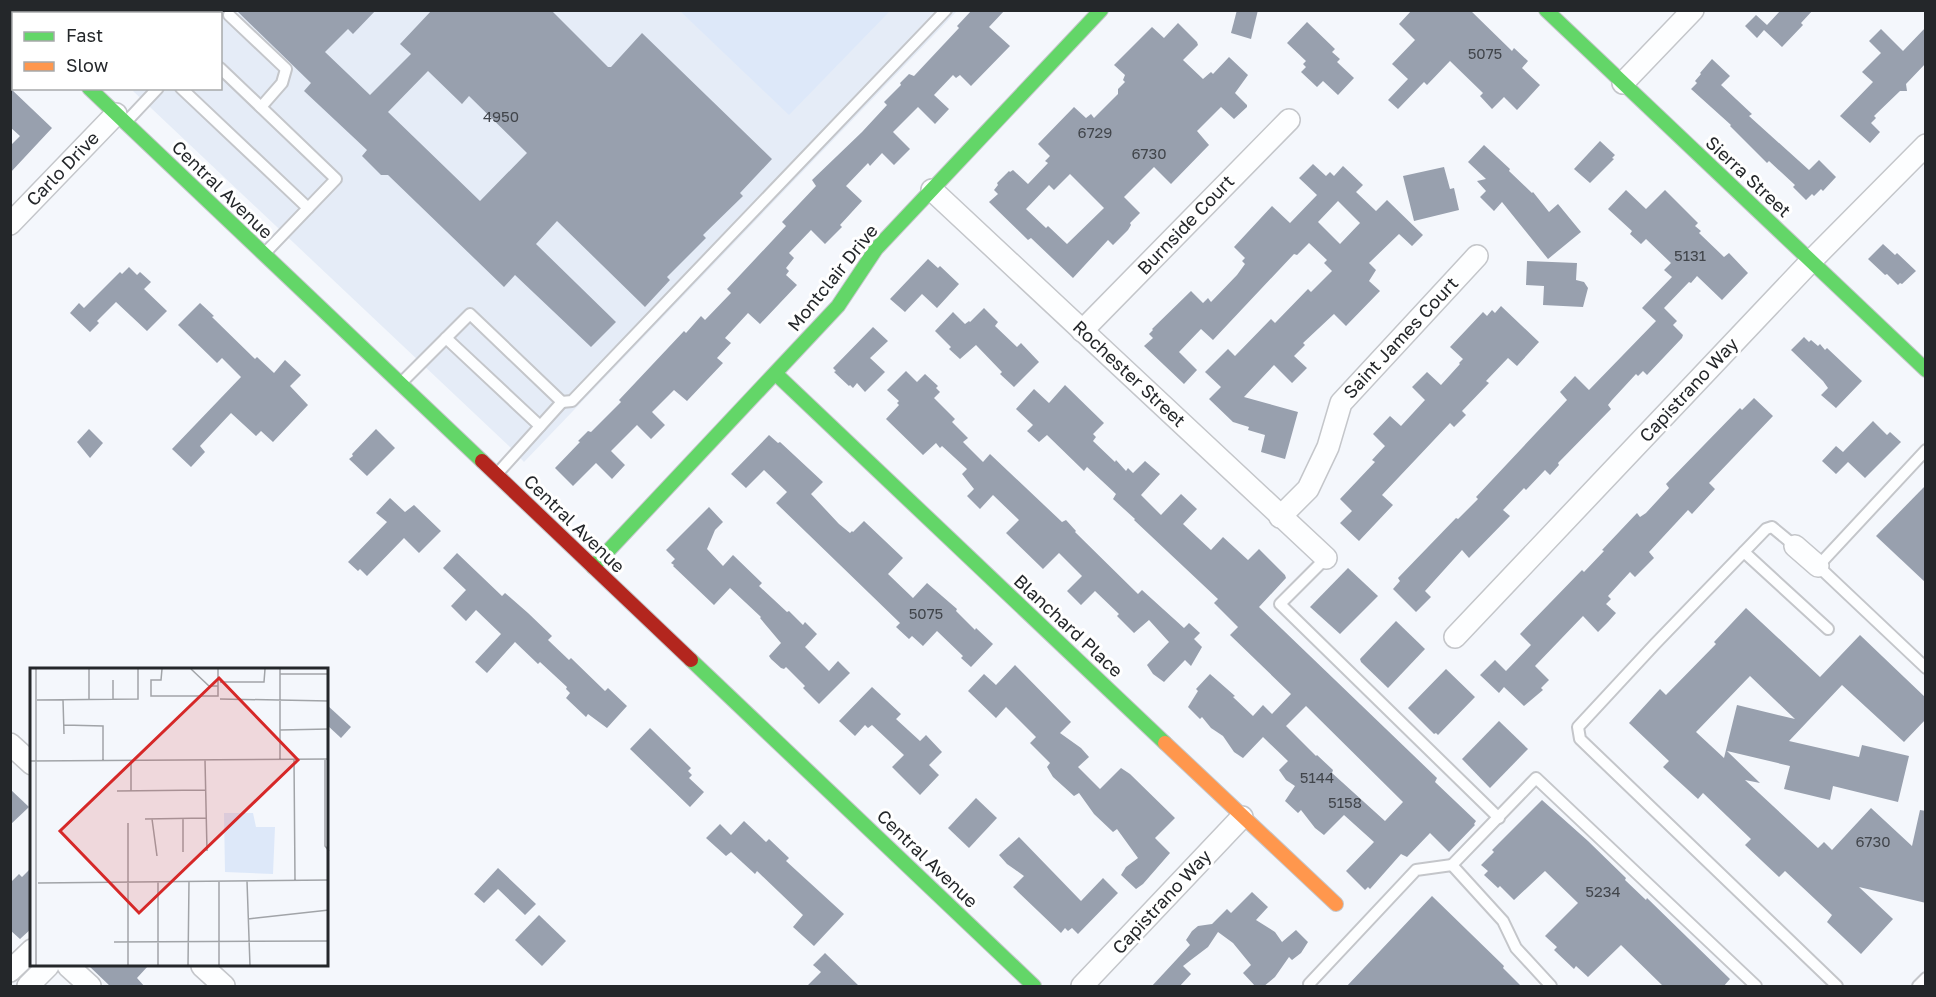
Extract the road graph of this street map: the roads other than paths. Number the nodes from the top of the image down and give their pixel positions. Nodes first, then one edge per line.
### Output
1 (946, 10) edge
2 (1101, 10) edge
3 (1546, 10) edge
4 (1693, 10) edge
5 (231, 13) edge
6 (222, 70) edge
7 (1623, 83) junction
8 (92, 90) edge
9 (156, 90) edge
10 (183, 90) edge
11 (261, 107) junction
12 (121, 118) junction
13 (1289, 120) dead end
14 (1926, 145) edge
15 (932, 190) junction
16 (308, 208) junction
17 (10, 224) edge
18 (264, 255) junction
19 (1477, 256) dead end
20 (1811, 261) junction
21 (1083, 331) junction
22 (446, 338) junction
23 (1926, 370) edge
24 (776, 374) junction
25 (400, 384) junction
26 (562, 402) junction
27 (540, 426) junction
28 (1926, 450) edge
29 (496, 475) junction
30 (1280, 517) junction
31 (1795, 546) joint
32 (1744, 552) junction
33 (1326, 558) joint
34 (1818, 566) junction
35 (593, 567) junction
36 (1828, 629) dead end
37 (1455, 637) dead end
38 (1926, 668) edge
39 (10, 744) edge
40 (30, 762) edge
41 (1242, 817) junction
42 (1499, 818) junction
43 (1452, 865) junction
44 (1336, 904) dead end
45 (47, 967) edge
46 (69, 967) edge
47 (203, 967) edge
48 (1926, 978) edge
49 (1309, 984) dead end
50 (28, 987) edge
51 (90, 987) edge
52 (224, 987) edge
53 (1034, 987) edge
54 (1082, 987) edge
55 (1551, 987) edge
56 (1756, 987) edge
57 (1838, 987) edge
58 (1918, 987) edge

1 - 26 lane
2 - 15 street, Montclair Drive
3 - 7 street, Sierra Street
4 - 7 street
5 - 11 lane
6 - 11 lane
7 - 20 street, Sierra Street
8 - 12 street, Central Avenue
9 - 12 lane
10 - 16 lane
11 - 16 lane
12 - 17 street, Carlo Drive
12 - 18 street, Central Avenue
13 - 21 street, Burnside Court
14 - 20 street, Capistrano Way
15 - 21 street, Rochester Street
15 - 24 street, Montclair Drive
16 - 18 lane
18 - 25 street, Central Avenue
19 - 30 street, Saint James Court
20 - 23 street, Sierra Street
20 - 37 street, Capistrano Way
21 - 30 street, Rochester Street
22 - 25 lane
22 - 26 lane
22 - 27 lane
24 - 35 street, Montclair Drive
24 - 41 street, Blanchard Place
25 - 29 street, Central Avenue
26 - 27 lane
27 - 29 lane
28 - 34 lane
29 - 35 street, Central Avenue
30 - 33 street, Rochester Street
31 - 32 lane
31 - 34 street
32 - 36 lane
32 - 57 lane
33 - 42 lane
34 - 38 lane
35 - 53 street, Central Avenue
39 - 40 street
41 - 44 street, Blanchard Place
41 - 54 street, Capistrano Way
42 - 43 lane
42 - 56 lane
43 - 49 lane
43 - 55 lane
45 - 50 street
46 - 51 street
47 - 52 street
48 - 58 lane

